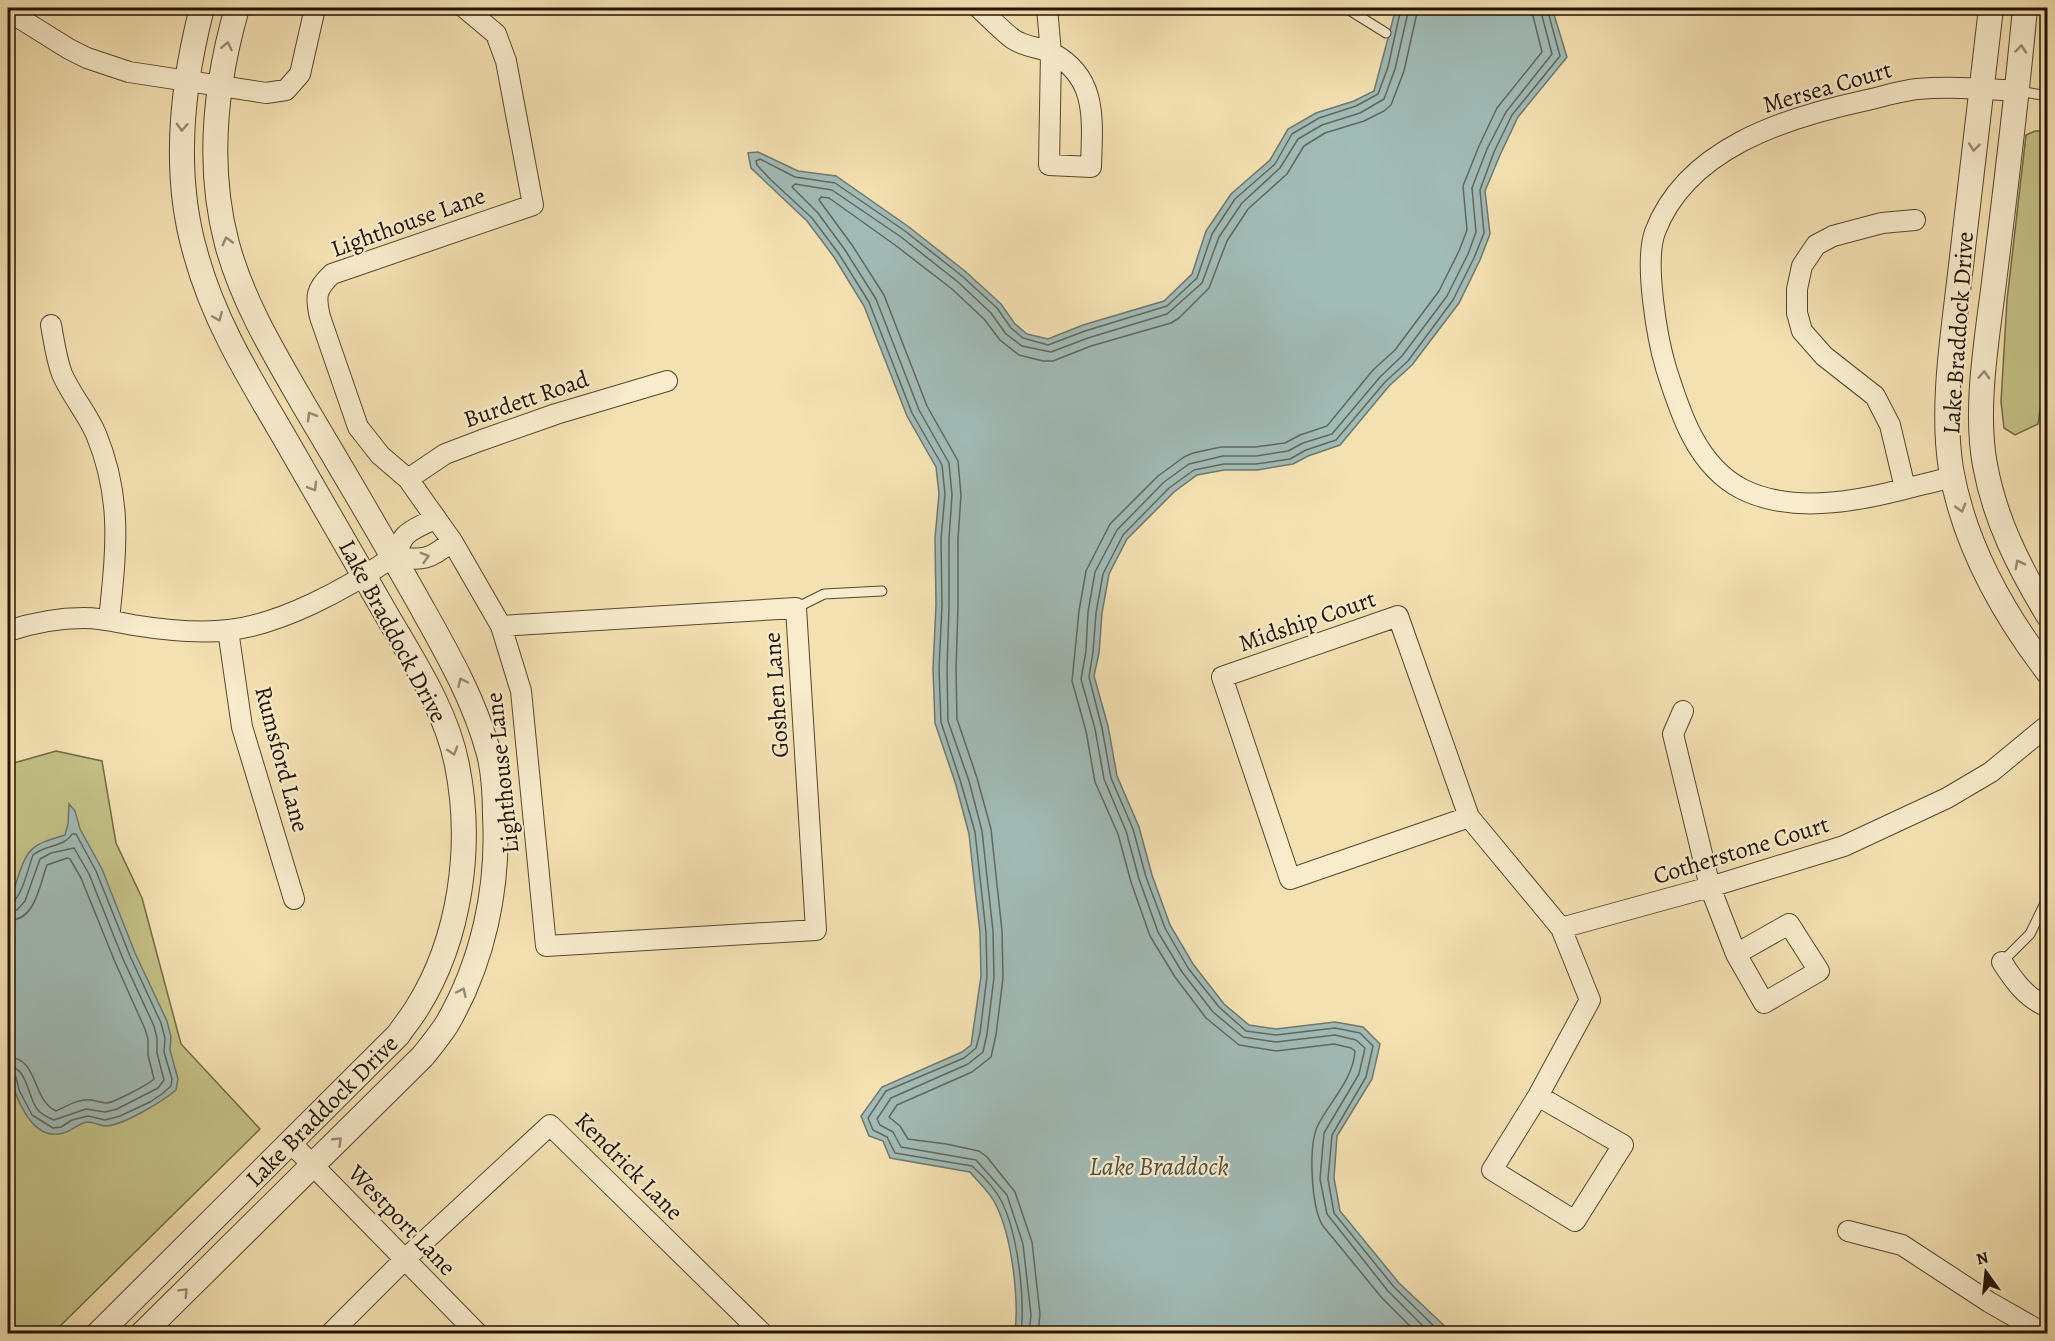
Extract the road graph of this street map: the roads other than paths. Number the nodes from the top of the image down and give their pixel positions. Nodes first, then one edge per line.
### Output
1 (8, 8) edge
2 (202, 8) edge
3 (237, 8) edge
4 (315, 8) edge
5 (465, 8) edge
6 (979, 8) edge
7 (1047, 8) edge
8 (1346, 8) edge
9 (1991, 8) edge
10 (2025, 8) edge
11 (1386, 33) dead end
12 (1051, 53) junction
13 (186, 80) junction
14 (219, 86) junction
15 (1981, 89) junction
16 (2018, 91) junction
17 (2048, 96) edge
18 (1915, 220) dead end
19 (51, 325) dead end
20 (667, 381) dead end
21 (1953, 477) junction
22 (408, 479) junction
23 (1905, 488) junction
24 (436, 518) junction
25 (452, 541) junction
26 (393, 557) junction
27 (364, 575) junction
28 (882, 591) dead end
29 (796, 608) junction
30 (2048, 615) edge
31 (109, 620) junction
32 (501, 626) junction
33 (228, 630) junction
34 (8, 631) edge
35 (2048, 672) edge
36 (1683, 711) dead end
37 (2048, 725) edge
38 (1469, 817) junction
39 (1710, 887) junction
40 (2048, 897) edge
41 (294, 899) dead end
42 (1561, 928) junction
43 (816, 930) joint
44 (1736, 954) dead end
45 (2002, 962) joint
46 (2048, 1008) edge
47 (1538, 1096) junction
48 (290, 1142) junction
49 (313, 1165) junction
50 (1848, 1231) dead end
51 (404, 1260) junction
52 (98, 1334) edge
53 (142, 1334) edge
54 (330, 1334) edge
55 (478, 1334) edge
56 (763, 1334) edge
57 (2045, 1334) edge

1 - 13 street
2 - 13 street, Lake Braddock Drive
14 -> 3 street, Lake Braddock Drive
4 - 14 street
5 - 22 street, Lighthouse Lane
6 - 12 street
7 - 12 street
8 - 11 lane
9 - 15 street, Lake Braddock Drive
16 -> 10 street, Lake Braddock Drive
12 - 12 street
13 - 14 street
13 -> 27 street, Lake Braddock Drive
26 -> 14 street, Lake Braddock Drive
15 - 16 street, Mersea Court
15 -> 21 street, Lake Braddock Drive
15 - 23 street, Mersea Court
16 - 17 lane
30 -> 16 street, Lake Braddock Drive
18 - 23 street
19 - 31 street
20 - 22 street, Burdett Road
21 - 23 street, Mersea Court
21 -> 35 street, Lake Braddock Drive
22 - 24 street, Lighthouse Lane
24 - 25 street, Lighthouse Lane
24 - 26 street
26 -> 25 street
25 - 32 street, Lighthouse Lane
26 - 27 street
49 -> 26 street, Lake Braddock Drive
27 - 33 street
27 -> 48 street, Lake Braddock Drive
28 - 29 lane
29 - 32 street, Goshen Lane
29 - 43 street, Goshen Lane
31 - 33 street
31 - 34 street
32 - 43 street, Lighthouse Lane
33 - 41 street, Rumsford Lane
36 - 39 street
37 - 39 street, Cotherstone Court
38 - 38 street, Midship Court
38 - 42 street
39 - 42 street, Cotherstone Court
39 - 44 street
40 - 45 lane
42 - 47 street
45 - 46 street
47 - 47 street
48 - 49 street, Westport Lane
48 - 52 street, Lake Braddock Drive
49 - 51 street, Westport Lane
53 -> 49 street, Lake Braddock Drive
50 - 57 street
51 - 54 street
51 - 55 street, Westport Lane
51 - 56 street, Kendrick Lane

